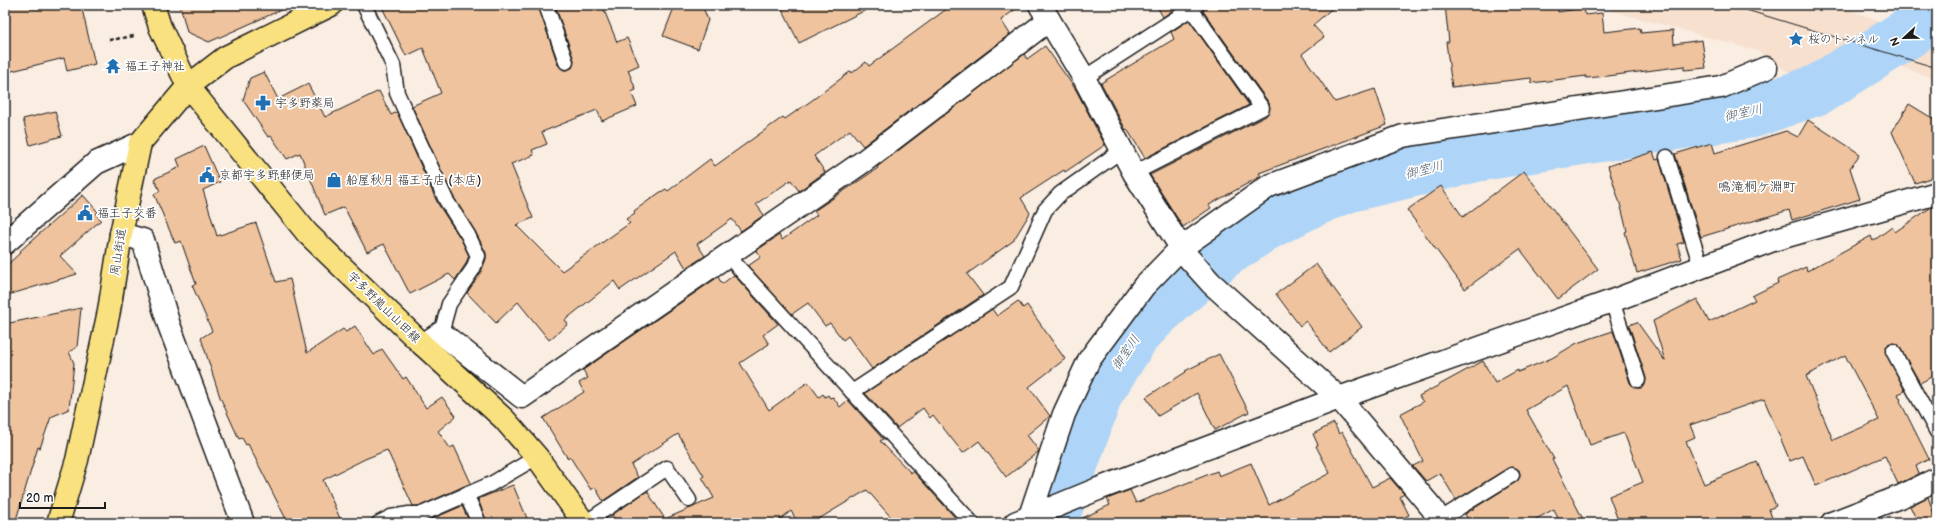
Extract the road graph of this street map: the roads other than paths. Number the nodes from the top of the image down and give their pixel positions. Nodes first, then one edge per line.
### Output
1 (153, 5) edge
2 (331, 5) edge
3 (364, 5) edge
4 (546, 5) edge
5 (1194, 7) edge
6 (1045, 13) edge
7 (566, 62) dead end
8 (1766, 68) dead end
9 (1084, 78) junction
10 (188, 86) junction
11 (140, 143) junction
12 (1122, 150) junction
13 (1666, 157) dead end
14 (1134, 173) junction
15 (1937, 193) edge
16 (121, 234) junction
17 (5, 243) edge
18 (1183, 251) junction
19 (728, 256) junction
20 (1701, 267) junction
21 (1612, 300) junction
22 (441, 333) junction
23 (423, 345) junction
24 (1893, 351) dead end
25 (1638, 380) dead end
26 (852, 392) junction
27 (1339, 398) junction
28 (1937, 432) edge
29 (537, 457) junction
30 (1512, 475) dead end
31 (1937, 480) edge
32 (466, 494) junction
33 (689, 500) dead end
34 (411, 518) edge
35 (1027, 518) edge
36 (1440, 522) edge
37 (58, 523) edge
38 (243, 523) edge
39 (379, 523) edge
40 (479, 523) edge
41 (585, 523) edge
42 (972, 523) edge
43 (1832, 523) edge

1 - 10 main road, 宇多野嵐山山田線
2 - 10 main road, 周山街道
3 - 22 lane
4 - 7 lane
5 - 9 lane
5 - 14 lane
6 - 9 street
6 - 19 street
8 - 18 street
9 - 12 street
10 - 11 main road, 周山街道
10 - 23 main road, 宇多野嵐山山田線
11 - 16 main road, 周山街道
11 - 17 street
12 - 14 street
12 - 26 lane
13 - 20 lane
14 - 18 street
15 - 20 street
16 - 37 main road, 周山街道
16 - 38 street
18 - 27 street
18 - 35 street
19 - 22 street
19 - 26 lane
20 - 21 street
21 - 25 lane
21 - 27 street
22 - 23 street
23 - 29 main road, 宇多野嵐山山田線
24 - 28 lane
26 - 42 lane
27 - 35 street
27 - 36 street
29 - 32 lane
29 - 41 main road, 宇多野嵐山山田線
30 - 36 lane
31 - 43 street
32 - 34 lane
32 - 40 lane
33 - 41 lane
34 - 39 lane

